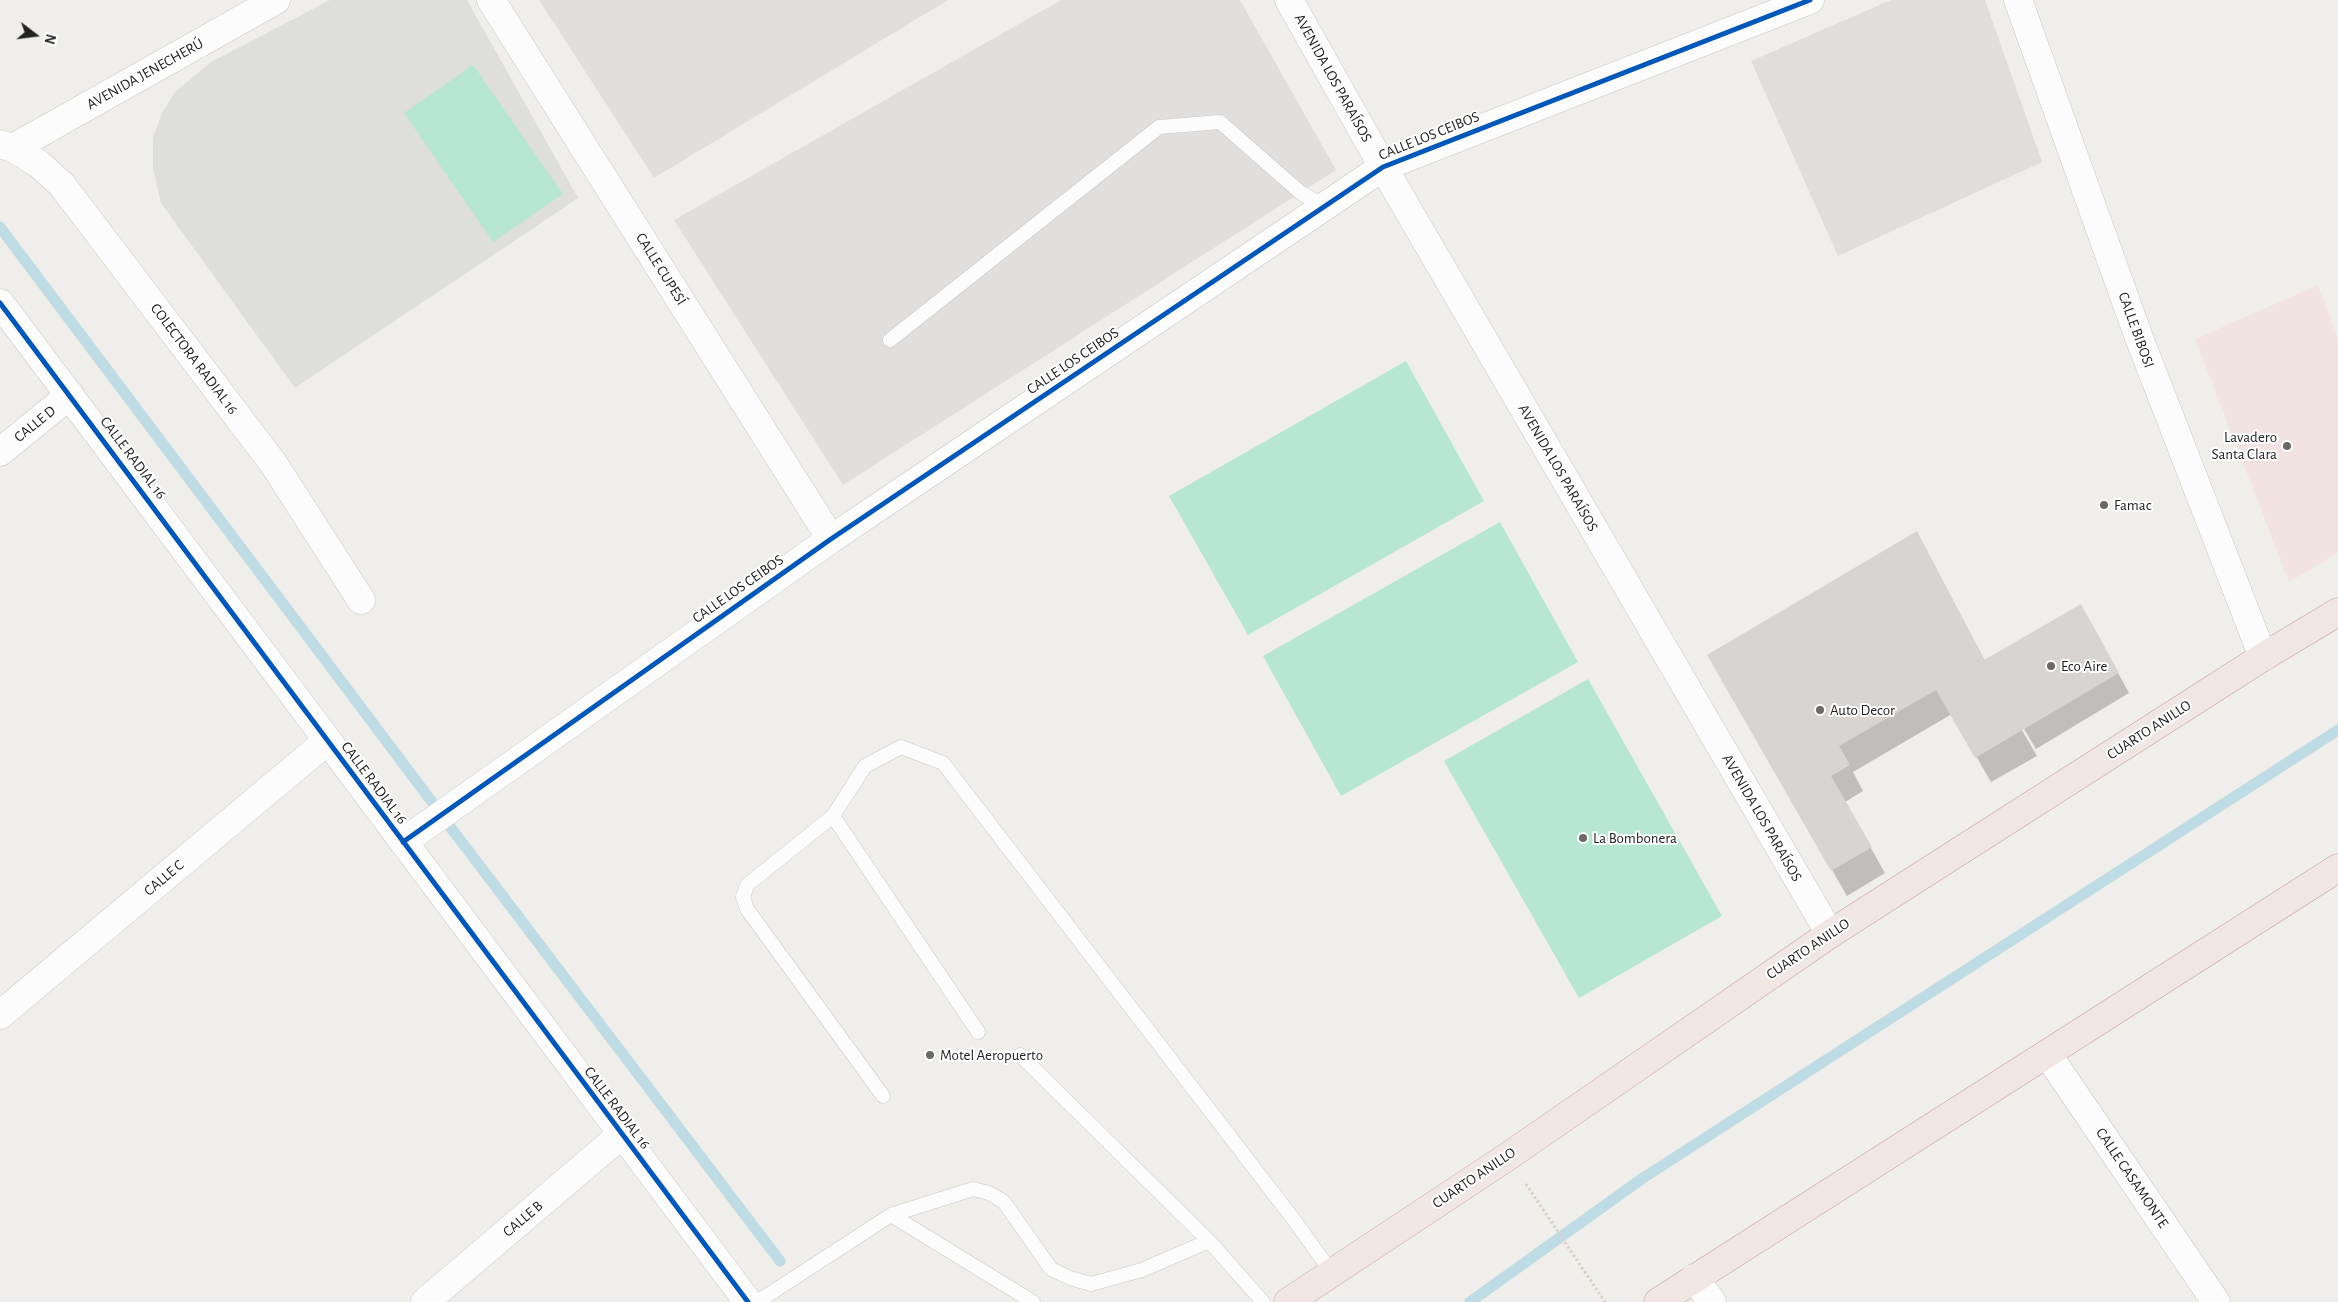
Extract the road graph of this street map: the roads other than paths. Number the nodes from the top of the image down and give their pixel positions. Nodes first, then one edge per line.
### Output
1 (276, 0) edge
2 (491, 0) edge
3 (1289, 0) edge
4 (1810, 0) edge
5 (2018, 0) edge
6 (6, 146) edge
7 (1383, 167) junction
8 (1325, 206) junction
9 (0, 302) edge
10 (890, 340) dead end
11 (70, 395) junction
12 (0, 452) edge
13 (831, 539) junction
14 (361, 600) dead end
15 (2338, 612) edge
16 (2263, 656) junction
17 (327, 741) junction
18 (833, 816) junction
19 (403, 842) junction
20 (2338, 868) edge
21 (1830, 934) junction
22 (0, 1014) edge
23 (978, 1032) dead end
24 (1020, 1055) dead end
25 (2048, 1055) junction
26 (883, 1096) dead end
27 (622, 1135) junction
28 (890, 1215) junction
29 (1209, 1241) junction
30 (1332, 1273) junction
31 (1694, 1278) junction
32 (425, 1302) edge
33 (748, 1302) edge
34 (756, 1302) edge
35 (1033, 1302) edge
36 (1263, 1302) edge
37 (1288, 1302) edge
38 (1658, 1302) edge
39 (1712, 1302) edge
40 (2216, 1302) edge

1 - 6 street, AVENIDA JENECHERÚ
2 - 13 street, CALLE CUPESÍ
3 - 7 street, AVENIDA LOS PARAÍSOS
4 - 7 street, CALLE LOS CEIBOS
5 - 16 street, CALLE BIBOSI
6 - 14 street, COLECTORA RADIAL 16
7 - 8 street, CALLE LOS CEIBOS
7 - 21 street, AVENIDA LOS PARAÍSOS
8 - 10 lane
8 - 13 street, CALLE LOS CEIBOS
9 - 11 street, CALLE RADIAL 16
11 - 12 street, CALLE D
11 - 17 street, CALLE RADIAL 16
13 - 19 street, CALLE LOS CEIBOS
15 - 16 highway, CUARTO ANILLO
16 - 21 highway, CUARTO ANILLO
17 - 19 street, CALLE RADIAL 16
17 - 22 street, CALLE C
18 - 23 lane
18 - 26 lane
18 - 30 lane
19 - 27 street, CALLE RADIAL 16
20 - 25 highway
21 - 30 highway, CUARTO ANILLO
24 - 29 lane
25 - 31 highway
25 - 40 street, CALLE CASAMONTE
27 - 32 street, CALLE B
27 - 33 street, CALLE RADIAL 16
28 - 29 lane
28 - 34 lane
28 - 35 lane
29 - 36 lane
30 - 37 highway, CUARTO ANILLO
31 - 38 highway
31 - 39 street

